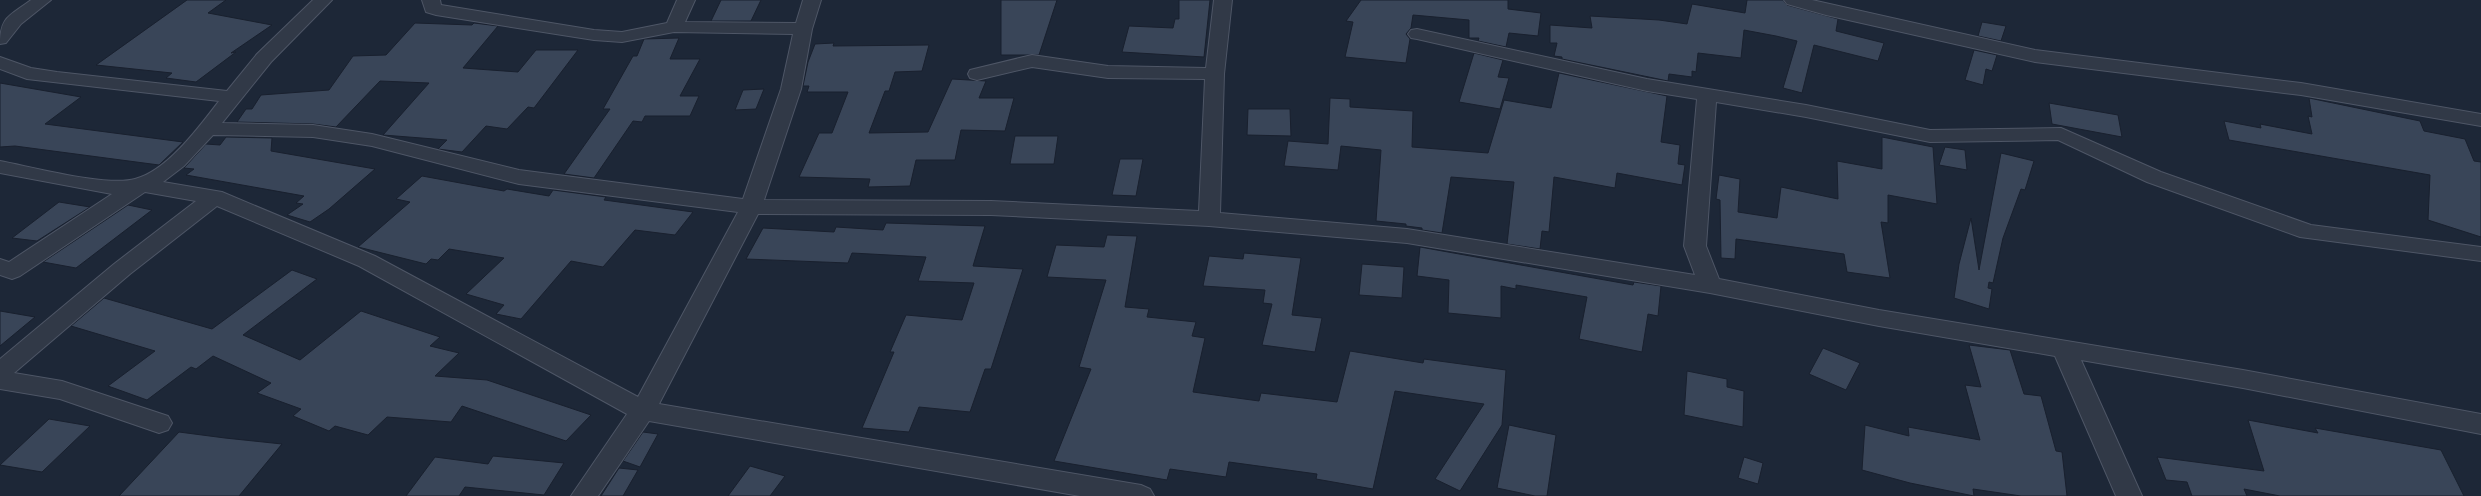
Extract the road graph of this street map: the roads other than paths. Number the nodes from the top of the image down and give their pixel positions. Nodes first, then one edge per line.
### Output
1 (42, 0) edge
2 (323, 0) edge
3 (431, 0) edge
4 (686, 0) edge
5 (812, 0) edge
6 (1223, 0) edge
7 (1793, 0) edge
8 (674, 27) junction
9 (803, 28) junction
10 (1417, 34) dead end
11 (0, 39) edge
12 (0, 63) edge
13 (977, 74) dead end
14 (1216, 74) junction
15 (1707, 95) junction
16 (230, 97) junction
17 (2481, 120) edge
18 (207, 129) junction
19 (0, 167) edge
20 (141, 185) junction
21 (215, 197) junction
22 (751, 207) junction
23 (1209, 219) junction
24 (2481, 254) edge
25 (4, 273) edge
26 (1710, 285) junction
27 (2063, 348) junction
28 (0, 372) edge
29 (0, 380) edge
30 (643, 411) junction
31 (159, 423) dead end
32 (2481, 424) edge
33 (584, 496) edge
34 (1141, 496) edge
35 (2129, 496) edge

1 - 11 street
2 - 16 street
3 - 8 street
4 - 8 street
5 - 9 street
6 - 14 street
7 - 17 street
8 - 9 street
9 - 22 street
10 - 15 street
12 - 16 street
13 - 14 street
14 - 23 street
15 - 24 street
15 - 26 street
16 - 18 street
18 - 20 street
18 - 22 street
19 - 20 street
20 - 21 street
20 - 25 street
21 - 28 street
21 - 30 street
22 - 23 street
22 - 30 street
23 - 26 street
26 - 27 street
27 - 32 street
27 - 35 street
29 - 31 street
30 - 33 street
30 - 34 street

